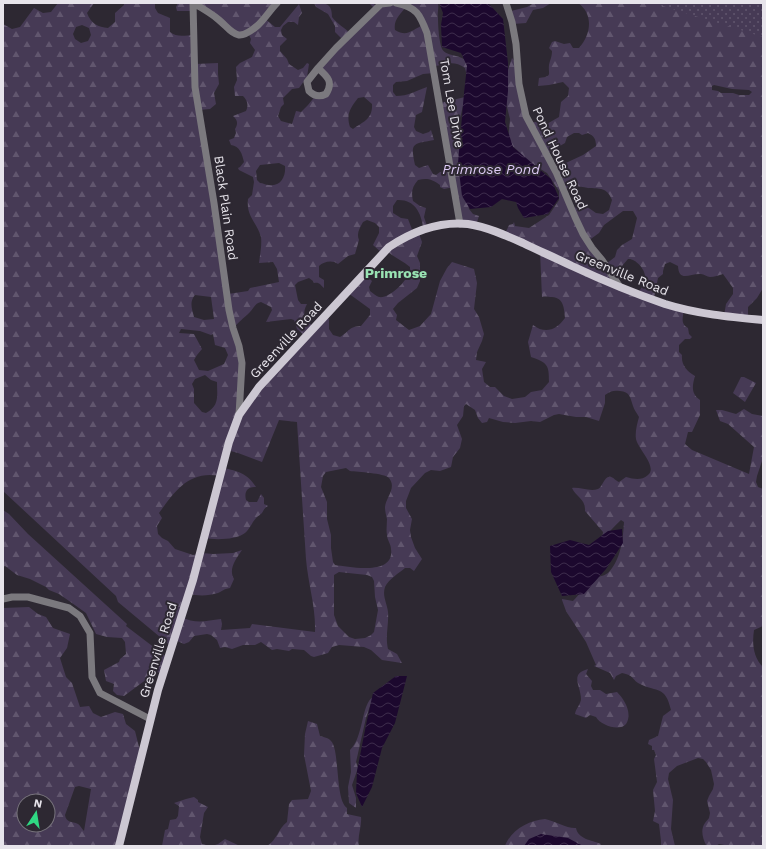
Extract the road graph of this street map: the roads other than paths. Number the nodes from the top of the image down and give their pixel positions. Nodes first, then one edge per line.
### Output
1 (193, 3) edge
2 (277, 3) edge
3 (390, 3) edge
4 (396, 3) edge
5 (506, 3) edge
6 (318, 68) dead end
7 (460, 224) junction
8 (620, 287) junction
9 (763, 320) edge
10 (239, 415) junction
11 (3, 599) edge
12 (150, 719) junction
13 (119, 846) edge

1 - 2 street
1 - 10 street, Black Plain Road
3 - 6 street
4 - 7 street, Tom Lee Drive
5 - 8 street, Pond House Road
7 - 8 main road, Greenville Road
7 - 10 main road, Greenville Road
8 - 9 main road, Greenville Road
10 - 12 main road, Greenville Road
11 - 12 street
12 - 13 main road, Greenville Road

